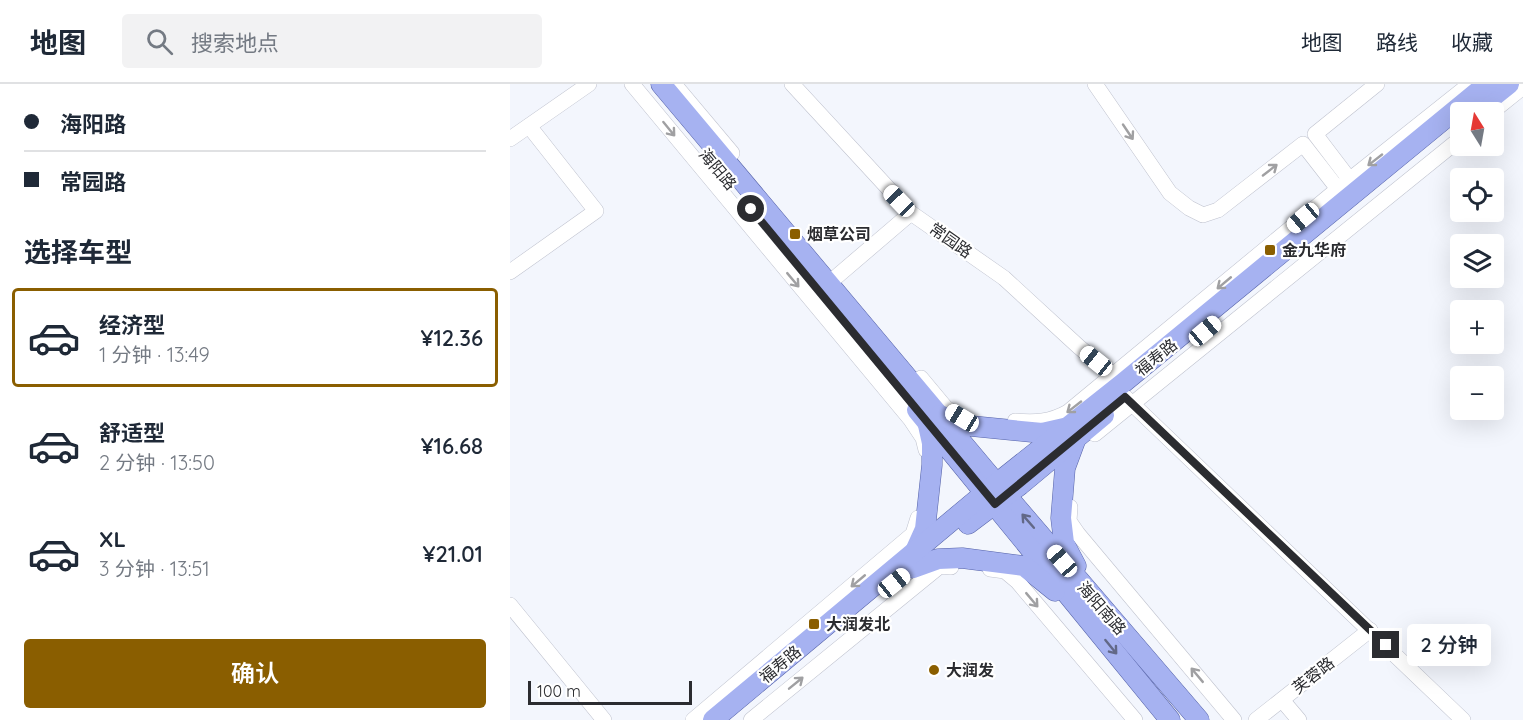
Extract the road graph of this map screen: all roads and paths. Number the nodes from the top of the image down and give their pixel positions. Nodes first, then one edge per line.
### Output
1 (590, 84) edge
2 (632, 84) edge
3 (648, 84) edge
4 (661, 84) edge
5 (674, 84) edge
6 (792, 84) edge
7 (1095, 84) edge
8 (1377, 84) edge
9 (1470, 84) edge
10 (1487, 84) edge
11 (1509, 84) edge
12 (1523, 87) edge
13 (1486, 102) edge
14 (1504, 102) edge
15 (529, 126) junction
16 (1450, 132) edge
17 (1315, 134) junction
18 (510, 139) edge
19 (1303, 144) junction
20 (1450, 146) edge
21 (1344, 184) junction
22 (911, 213) junction
23 (510, 272) edge
24 (835, 278) junction
25 (1124, 390) junction
26 (933, 418) junction
27 (1072, 433) junction
28 (996, 494) junction
29 (914, 560) junction
30 (1088, 604) junction
31 (510, 605) edge
32 (1370, 630) junction
33 (1282, 700) junction
34 (604, 720) edge
35 (693, 720) edge
36 (713, 720) edge
37 (729, 720) edge
38 (751, 720) edge
39 (1135, 720) edge
40 (1170, 720) edge
41 (1200, 720) edge
42 (1234, 720) edge
43 (1256, 720) edge
44 (1299, 720) edge
45 (1463, 720) edge

1 - 15 street
2 -> 35 street
3 - 26 main road, 海阳路
4 - 26 main road, 海阳路
5 - 24 street
6 - 22 street, 常园路
7 -> 19 street
8 - 17 street
9 -> 21 street
10 - 25 main road, 福寿路
11 - 13 main road
12 - 14 street
15 - 18 street
15 - 23 street
16 - 25 main road, 福寿路
17 - 19 street
17 - 21 street
19 - 21 street
20 - 25 street
21 -> 25 street
22 - 24 street
22 - 25 street, 常园路
25 -> 24 street
25 - 27 main road, 福寿路
25 - 32 street, 常园路
42 -> 25 street
26 - 27 main road
26 - 28 main road, 海阳路
26 - 29 main road
27 - 28 main road, 福寿路
27 - 30 main road
28 - 29 main road, 福寿路
28 - 30 main road, 海阳南路
29 - 30 main road
29 - 36 main road, 福寿路
29 - 37 main road, 福寿路
30 -> 40 main road, 海阳南路
30 - 41 main road, 海阳南路
31 - 34 street
32 - 33 street, 芙蓉路
32 - 45 street, 常园路
33 - 43 street, 芙蓉路
33 - 44 street
38 -> 39 street

